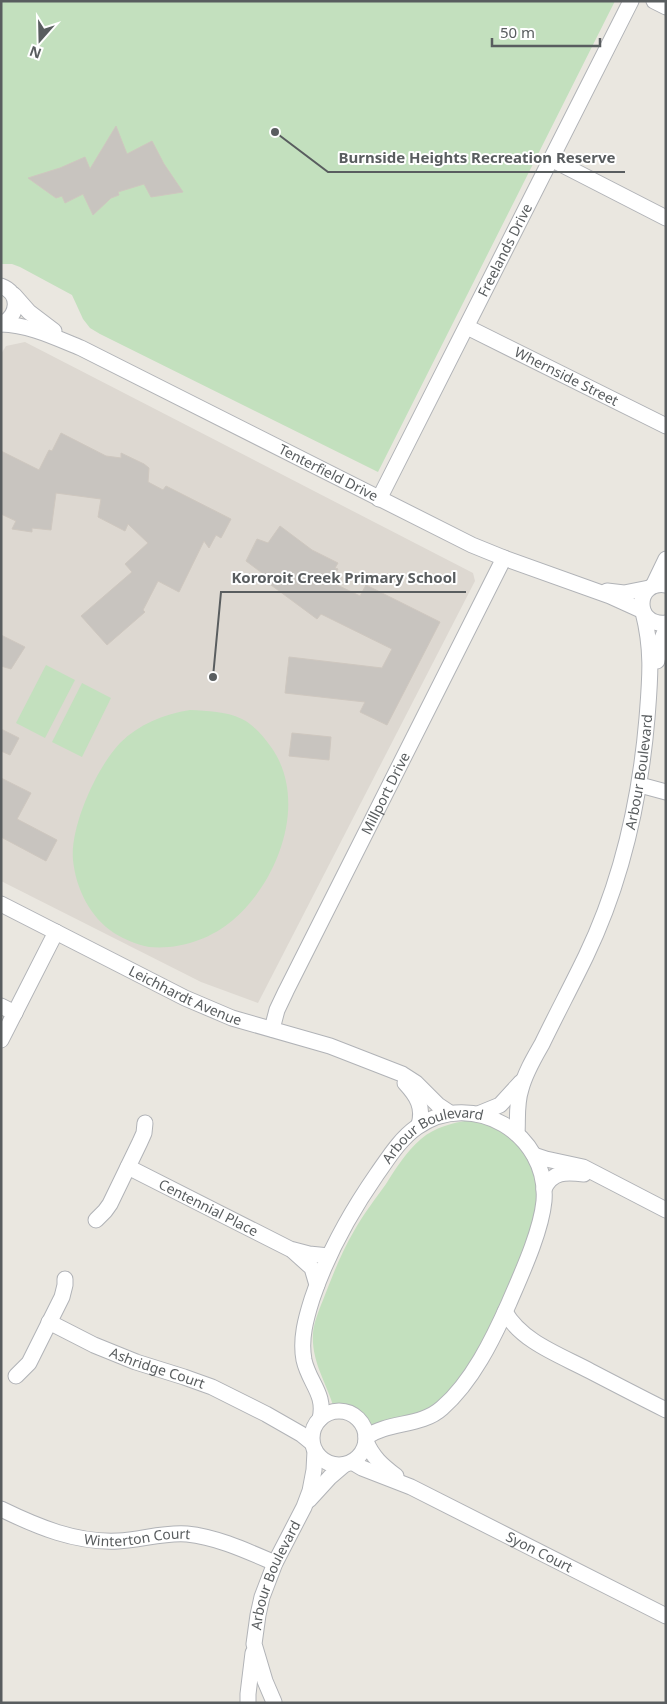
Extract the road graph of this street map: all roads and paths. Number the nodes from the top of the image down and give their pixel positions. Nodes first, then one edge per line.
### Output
1 (631, 1) edge
2 (654, 1) edge
3 (666, 8) edge
4 (551, 159) junction
5 (666, 218) edge
6 (1, 286) edge
7 (14, 295) junction
8 (1, 324) edge
9 (467, 327) junction
10 (81, 348) junction
11 (666, 426) edge
12 (380, 499) junction
13 (504, 558) junction
14 (666, 559) edge
15 (581, 585) junction
16 (656, 586) edge
17 (643, 612) junction
18 (666, 623) edge
19 (666, 629) edge
20 (650, 682) junction
21 (640, 785) junction
22 (666, 792) edge
23 (1, 904) edge
24 (56, 932) junction
25 (8, 1009) edge
26 (272, 1030) junction
27 (1, 1040) edge
28 (379, 1065) junction
29 (523, 1080) junction
30 (450, 1113) junction
31 (478, 1114) junction
32 (145, 1123) dead end
33 (419, 1125) junction
34 (517, 1134) junction
35 (534, 1155) junction
36 (128, 1167) junction
37 (607, 1180) junction
38 (544, 1189) junction
39 (666, 1210) edge
40 (96, 1220) dead end
41 (290, 1249) junction
42 (330, 1256) junction
43 (65, 1280) dead end
44 (317, 1285) junction
45 (505, 1312) junction
46 (49, 1322) junction
47 (491, 1340) junction
48 (543, 1347) junction
49 (16, 1376) dead end
50 (666, 1410) edge
51 (266, 1414) junction
52 (318, 1420) junction
53 (366, 1439) junction
54 (313, 1447) junction
55 (348, 1463) junction
56 (411, 1487) junction
57 (304, 1507) junction
58 (1, 1509) edge
59 (274, 1563) junction
60 (666, 1616) edge
61 (254, 1644) junction
62 (275, 1702) edge
63 (248, 1703) edge

1 - 4 street, Freelands Drive
2 - 3 street
4 - 5 street
4 - 9 street, Freelands Drive
6 - 7 street, Tenterfield Drive
7 - 8 street
7 - 10 street, Tenterfield Drive
8 - 10 street, Tenterfield Drive
9 - 11 street, Whernside Street
9 - 12 street, Freelands Drive
10 - 12 street, Tenterfield Drive
12 - 13 street, Tenterfield Drive
13 - 15 street, Tenterfield Drive
13 - 26 street, Millport Drive
14 - 16 street
15 - 16 street, Tenterfield Drive
15 - 17 street, Tenterfield Drive
16 - 17 street
17 - 18 street, Tenterfield Drive
17 - 20 street
19 - 20 street
20 - 21 street, Arbour Boulevard
21 - 22 street
21 - 29 street, Arbour Boulevard
23 - 24 street, Leichhardt Avenue
24 - 25 street
24 - 26 street, Leichhardt Avenue
25 - 27 street
26 - 28 street, Leichhardt Avenue
28 - 30 street
28 - 33 street
29 - 31 street
29 - 34 street
30 - 31 street, Arbour Boulevard
30 - 33 street, Arbour Boulevard
31 - 34 street, Arbour Boulevard
32 - 36 street
33 - 42 street, Arbour Boulevard
34 - 35 street, Arbour Boulevard
35 - 37 street
35 - 38 street, Arbour Boulevard
36 - 40 street
36 - 41 street, Centennial Place
37 - 38 street
37 - 39 street
38 - 45 street, Arbour Boulevard
41 - 42 street
41 - 44 street
42 - 44 street, Arbour Boulevard
43 - 46 street
44 - 52 street, Arbour Boulevard
45 - 47 street, Arbour Boulevard
45 - 48 street
46 - 49 street
46 - 51 street, Ashridge Court
47 - 48 street
47 - 53 street, Arbour Boulevard
48 - 50 street
51 - 52 street
51 - 54 street
52 - 53 street
52 - 54 street
53 - 55 street
53 - 56 street
54 - 55 street
54 - 57 street
55 - 56 street
55 - 57 street
56 - 60 street, Syon Court
57 - 59 street, Arbour Boulevard
58 - 59 street, Winterton Court
59 - 61 street, Arbour Boulevard
61 - 62 street, Arbour Boulevard
61 - 63 street
62 - 63 street

